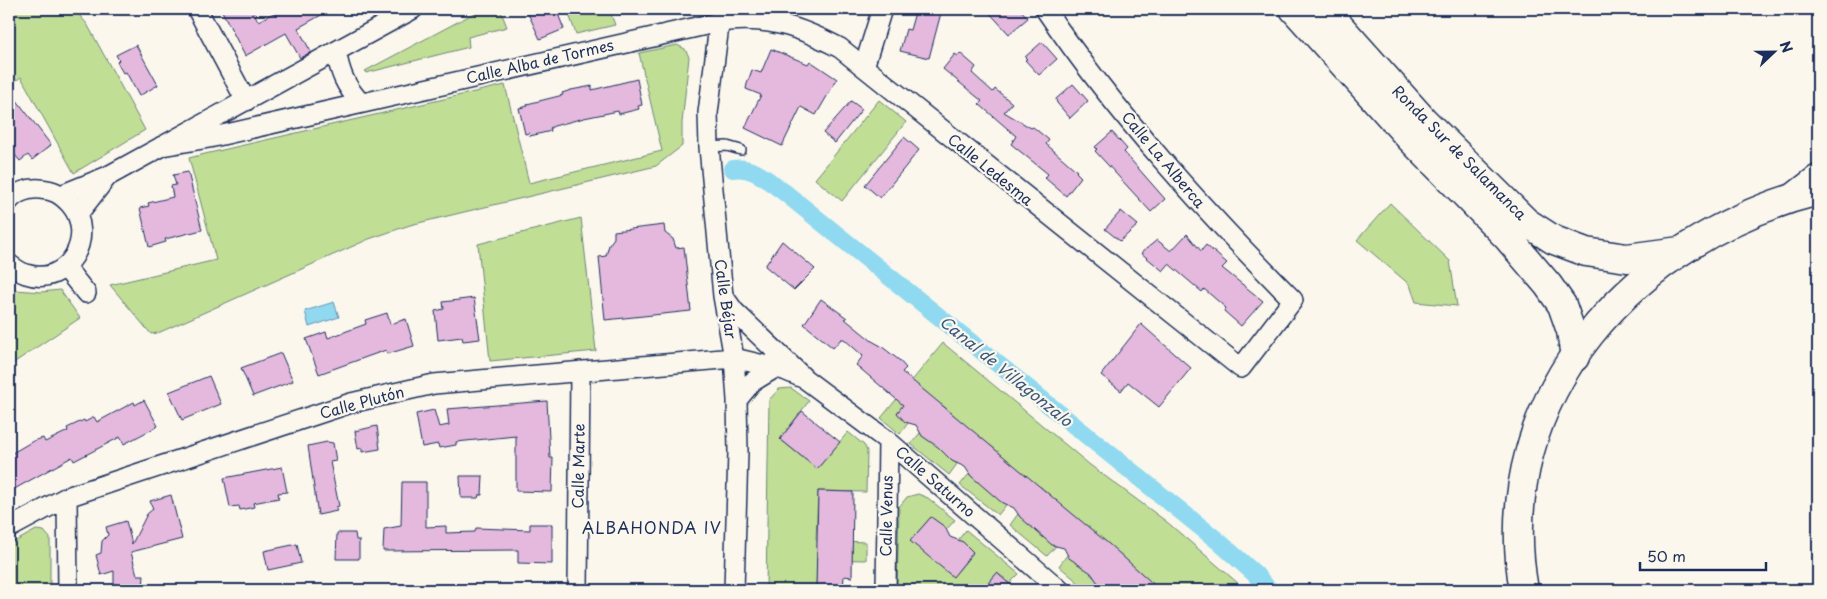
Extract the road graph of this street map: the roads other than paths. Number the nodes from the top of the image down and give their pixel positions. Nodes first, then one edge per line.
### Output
1 (197, 9) edge
2 (413, 9) edge
3 (882, 9) edge
4 (1045, 9) edge
5 (1294, 9) edge
6 (1324, 9) edge
7 (720, 15) edge
8 (336, 51) junction
9 (864, 67) junction
10 (246, 101) junction
11 (361, 103) junction
12 (162, 146) junction
13 (709, 147) junction
14 (741, 150) dead end
15 (108, 176) junction
16 (1818, 179) edge
17 (1807, 193) edge
18 (61, 195) junction
19 (10, 197) edge
20 (78, 214) junction
21 (1680, 251) junction
22 (9, 264) edge
23 (65, 267) junction
24 (86, 292) dead end
25 (723, 296) junction
26 (1575, 357) junction
27 (734, 358) junction
28 (777, 361) junction
29 (1241, 368) joint
30 (580, 371) junction
31 (737, 400) junction
32 (888, 441) junction
33 (67, 497) junction
34 (9, 528) edge
35 (68, 590) edge
36 (578, 590) edge
37 (734, 590) edge
38 (886, 590) edge
39 (1060, 590) edge
40 (1524, 590) edge

1 - 10 street
2 - 8 street
3 - 9 street
4 - 29 street, Calle La Alberca
5 - 26 main road, Ronda Sur de Salamanca
6 - 21 main road, Ronda Sur de Salamanca
7 - 9 street, Calle Ledesma
7 - 11 street, Calle Alba de Tormes
7 - 13 street, Calle Béjar
8 - 10 street
8 - 11 street
9 - 29 street, Calle Ledesma
10 - 12 street
11 - 12 street, Calle Alba de Tormes
12 - 15 street
13 - 14 lane
13 - 25 street, Calle Béjar
15 - 18 street
15 - 20 street
16 - 17 main road
17 - 21 main road
18 - 19 street
18 - 20 street
20 - 23 street
21 - 26 main road
22 - 23 street
23 - 24 street
25 - 27 street, Calle Béjar
25 - 28 street, Calle Saturno
26 - 40 main road
27 - 28 street, Calle Saturno
27 - 30 street, Calle Plutón
27 - 31 street, Calle Béjar
28 - 31 street
28 - 32 street, Calle Saturno
30 - 33 street, Calle Plutón
30 - 36 street, Calle Marte
31 - 37 street, Calle Béjar
32 - 38 street, Calle Venus
32 - 39 street, Calle Saturno
33 - 34 street, Calle Plutón
33 - 35 street

